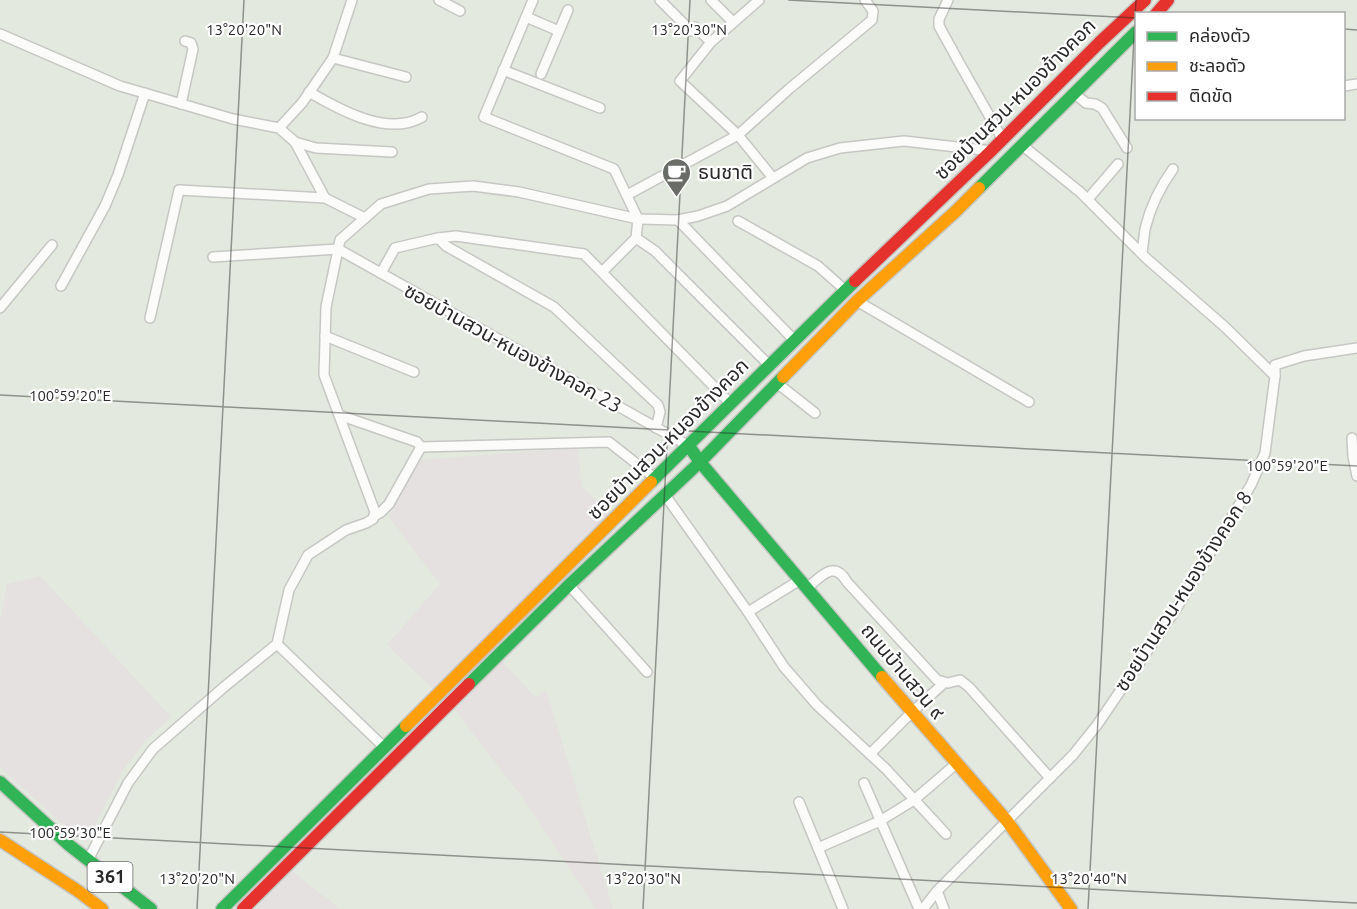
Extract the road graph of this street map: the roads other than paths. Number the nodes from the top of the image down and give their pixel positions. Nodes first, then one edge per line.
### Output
1 (352, 0) edge
2 (440, 0) edge
3 (533, 0) edge
4 (660, 0) edge
5 (865, 0) edge
6 (948, 0) edge
7 (1145, 0) edge
8 (1168, 0) edge
9 (717, 2) edge
10 (752, 2) edge
11 (568, 10) dead end
12 (460, 11) dead end
13 (1158, 12) edge
14 (526, 17) junction
15 (733, 22) junction
16 (559, 31) junction
17 (0, 33) edge
18 (1135, 34) edge
19 (185, 41) dead end
20 (711, 42) junction
21 (333, 58) junction
22 (503, 70) junction
23 (1072, 70) junction
24 (541, 74) dead end
25 (406, 77) dead end
26 (1079, 89) junction
27 (309, 92) junction
28 (145, 93) junction
29 (182, 104) junction
30 (600, 108) dead end
31 (422, 117) dead end
32 (279, 128) junction
33 (738, 135) junction
34 (1004, 141) junction
35 (295, 142) junction
36 (1023, 146) junction
37 (1127, 148) dead end
38 (992, 151) junction
39 (392, 152) dead end
40 (1118, 164) dead end
41 (1173, 169) dead end
42 (773, 178) junction
43 (627, 195) junction
44 (325, 198) junction
45 (1088, 200) junction
46 (365, 218) junction
47 (638, 219) junction
48 (678, 220) junction
49 (738, 221) dead end
50 (438, 238) junction
51 (636, 238) junction
52 (52, 245) dead end
53 (338, 249) junction
54 (1142, 253) junction
55 (213, 257) dead end
56 (602, 272) junction
57 (381, 273) junction
58 (61, 285) dead end
59 (845, 291) junction
60 (857, 301) junction
61 (0, 308) edge
62 (150, 318) dead end
63 (325, 336) junction
64 (795, 341) junction
65 (1357, 348) edge
66 (770, 366) junction
67 (414, 372) dead end
68 (1275, 376) junction
69 (777, 383) junction
70 (1029, 402) dead end
71 (731, 404) junction
72 (815, 413) dead end
73 (339, 415) junction
74 (656, 428) junction
75 (1352, 438) dead end
76 (688, 446) junction
77 (421, 447) junction
78 (700, 462) junction
79 (1357, 476) edge
80 (656, 479) junction
81 (665, 495) junction
82 (373, 511) junction
83 (803, 584) junction
84 (569, 585) junction
85 (748, 612) junction
86 (277, 644) junction
87 (646, 672) dead end
88 (944, 683) junction
89 (912, 712) junction
90 (386, 747) junction
91 (870, 754) junction
92 (956, 764) junction
93 (1050, 778) junction
94 (0, 782) edge
95 (864, 783) dead end
96 (0, 796) edge
97 (914, 800) junction
98 (799, 802) dead end
99 (880, 821) junction
100 (1007, 821) junction
101 (0, 827) edge
102 (946, 834) dead end
103 (0, 840) edge
104 (69, 845) junction
105 (818, 848) junction
106 (88, 860) junction
107 (78, 891) junction
108 (938, 891) junction
109 (87, 905) edge
110 (102, 909) edge
111 (151, 909) edge
112 (222, 909) edge
113 (243, 909) edge
114 (843, 909) edge
115 (921, 909) edge
116 (944, 909) edge
117 (1071, 909) edge

1 - 21 street
2 - 12 street
3 - 14 street
4 - 20 street
5 - 33 street
6 - 34 street
7 - 23 main road, ซอยบ้านสวน-หนองข้างคอก
8 - 13 main road
9 - 15 street
10 - 15 street
11 - 16 street
14 - 16 street
14 - 22 street
15 - 20 street
16 - 24 street
17 - 28 street
18 - 26 main road, ซอยบ้านสวน-หนองข้างคอก
19 - 29 street
20 - 33 street
21 - 25 street
21 - 27 street
22 - 30 street
22 - 43 street
23 - 26 main road
23 - 34 main road, ซอยบ้านสวน-หนองข้างคอก
26 - 36 main road, ซอยบ้านสวน-หนองข้างคอก
26 - 37 street
27 - 31 street
27 - 32 street
28 - 29 street
28 - 58 street
29 - 32 street
32 - 35 street
33 - 42 street
33 - 43 street
34 - 38 main road, ซอยบ้านสวน-หนองข้างคอก
35 - 39 street
35 - 44 street
36 - 45 street
36 - 60 main road, ซอยบ้านสวน-หนองข้างคอก
38 - 42 street
38 - 59 main road, ซอยบ้านสวน-หนองข้างคอก
40 - 45 street
41 - 54 street
42 - 48 street
43 - 47 street
44 - 46 street
44 - 62 street
45 - 54 street
46 - 47 street
46 - 53 street
47 - 48 street
47 - 51 street
48 - 64 street
49 - 59 street
50 - 56 street
50 - 57 street
50 - 74 street
51 - 56 street
51 - 66 street
52 - 61 street
53 - 55 street
53 - 57 street, ซอยบ้านสวน-หนองข้างคอก 23
53 - 63 street
54 - 68 street
56 - 71 street
57 - 74 street, ซอยบ้านสวน-หนองข้างคอก 23
59 - 64 main road, ซอยบ้านสวน-หนองข้างคอก
60 - 69 main road, ซอยบ้านสวน-หนองข้างคอก
60 - 70 street
63 - 67 street
63 - 73 street
64 - 66 main road, ซอยบ้านสวน-หนองข้างคอก
65 - 68 street
66 - 71 main road, ซอยบ้านสวน-หนองข้างคอก
68 - 93 street, ซอยบ้านสวน-หนองข้างคอก 8
69 - 72 street
69 - 78 main road, ซอยบ้านสวน-หนองข้างคอก
71 - 76 main road, ซอยบ้านสวน-หนองข้างคอก
73 - 77 street
73 - 82 street
74 - 76 street, ซอยบ้านสวน-หนองข้างคอก 23
75 - 79 street
76 - 78 main road, ถนนบ้านสวน ๙
76 - 80 main road, ซอยบ้านสวน-หนองข้างคอก
77 - 80 street
77 - 82 street
78 - 81 main road, ซอยบ้านสวน-หนองข้างคอก
78 - 83 main road, ถนนบ้านสวน ๙
80 - 90 main road, ซอยบ้านสวน-หนองข้างคอก
81 - 84 main road, ซอยบ้านสวน-หนองข้างคอก
81 - 85 street
82 - 86 street
83 - 85 street
83 - 88 street
83 - 89 main road, ถนนบ้านสวน ๙
84 - 87 street
84 - 113 main road, ซอยบ้านสวน-หนองข้างคอก
85 - 91 street
86 - 90 street
86 - 106 street
88 - 89 street
88 - 93 street
89 - 91 street
89 - 92 main road, ถนนบ้านสวน ๙
90 - 112 main road, ซอยบ้านสวน-หนองข้างคอก
91 - 97 street
92 - 97 street
92 - 100 main road, ถนนบ้านสวน ๙
93 - 100 street, ซอยบ้านสวน-หนองข้างคอก 8
94 - 104 main road, 361
95 - 99 street
96 - 104 main road
97 - 99 street
97 - 102 street
98 - 105 street
99 - 105 street
99 - 115 street
100 - 108 street, ซอยบ้านสวน-หนองข้างคอก 8
100 - 117 main road, ถนนบ้านสวน ๙
101 - 107 main road
103 - 107 main road, 361
104 - 106 main road, 361
105 - 114 street
106 - 111 main road, 361
107 - 109 main road, 361
108 - 115 street, ซอยบ้านสวน-หนองข้างคอก 8
108 - 116 street
109 - 110 main road, 361

